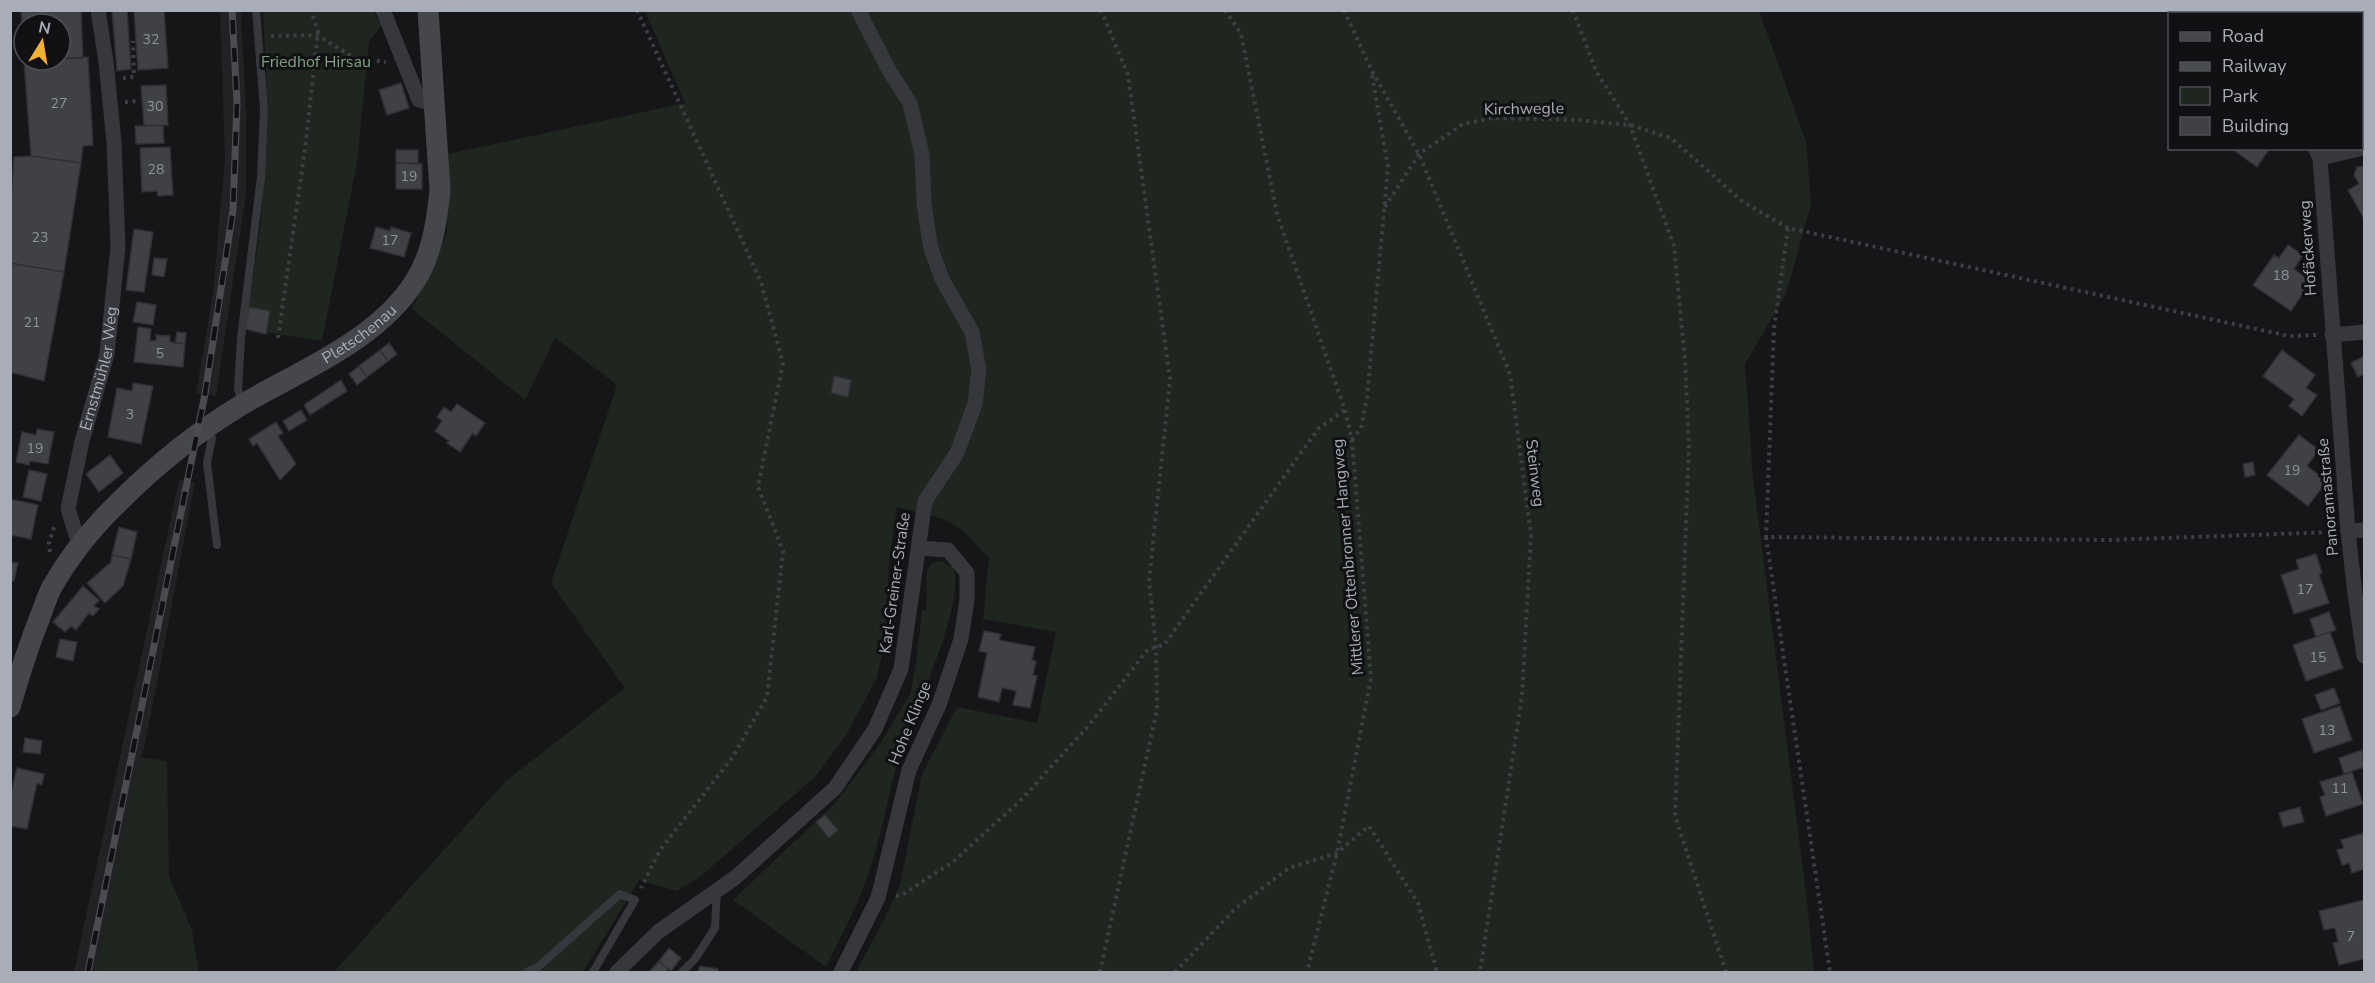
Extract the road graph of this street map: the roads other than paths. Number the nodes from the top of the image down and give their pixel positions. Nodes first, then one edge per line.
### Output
1 (98, 10) edge
2 (256, 10) edge
3 (383, 10) edge
4 (428, 10) edge
5 (858, 10) edge
6 (435, 104) junction
7 (2345, 150) edge
8 (2317, 153) edge
9 (2364, 332) edge
10 (2332, 335) junction
11 (243, 404) junction
12 (206, 429) junction
13 (2364, 530) edge
14 (2348, 531) junction
15 (217, 545) dead end
16 (80, 547) junction
17 (919, 548) junction
18 (2364, 656) edge
19 (10, 707) edge
20 (718, 889) junction
21 (526, 972) edge
22 (593, 972) edge
23 (618, 972) edge
24 (682, 972) edge
25 (841, 972) edge

1 - 16 street, Ernstmühler Weg
2 - 11 lane
3 - 6 street
4 - 6 main road, Pletschenau
5 - 17 street, Karl-Greiner-Straße
6 - 11 main road, Pletschenau
7 - 8 street, Hofäckerweg
8 - 10 street, Hofäckerweg
9 - 10 street
10 - 14 street, Panoramastraße
11 - 12 main road, Pletschenau
12 - 15 lane
12 - 16 main road, Pletschenau
13 - 14 street
14 - 18 street, Panoramastraße
16 - 19 main road
17 - 20 street, Karl-Greiner-Straße
17 - 25 street, Hohe Klinge
20 - 23 street, Karl-Greiner-Straße
20 - 24 lane
21 - 22 lane

